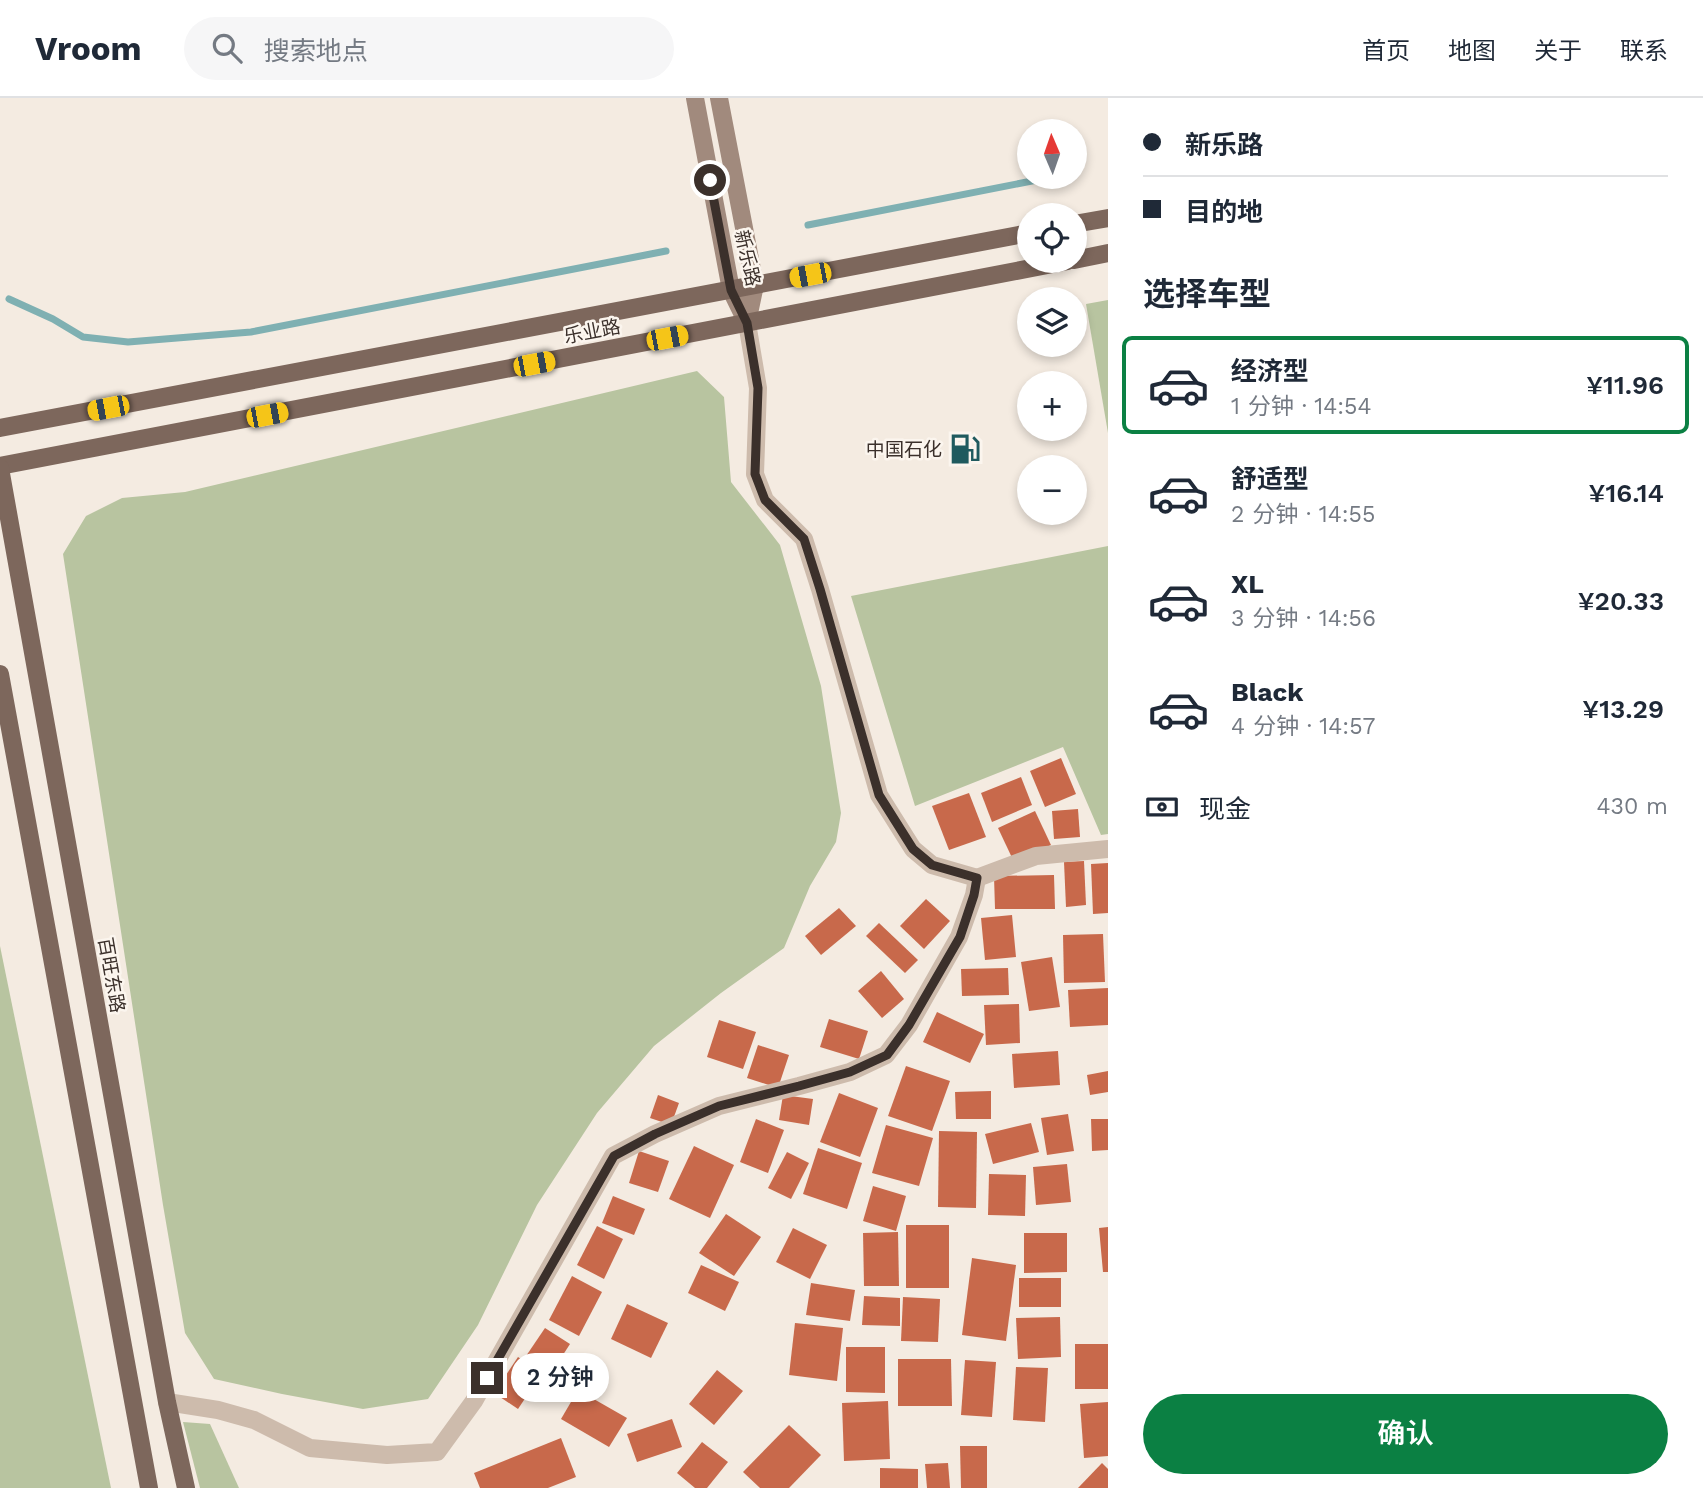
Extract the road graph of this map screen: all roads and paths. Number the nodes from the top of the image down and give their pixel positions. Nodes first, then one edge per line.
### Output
1 (695, 98) edge
2 (719, 98) edge
3 (1108, 218) edge
4 (1087, 222) edge
5 (1017, 235) edge
6 (1108, 253) edge
7 (1087, 257) edge
8 (1017, 271) edge
9 (755, 285) junction
10 (731, 290) junction
11 (747, 323) junction
12 (0, 428) edge
13 (0, 467) edge
14 (0, 674) edge
15 (1108, 849) edge
16 (977, 878) junction
17 (167, 1402) junction
18 (149, 1488) edge
19 (186, 1488) edge

1 - 10 street, 新乐路
2 - 9 street, 新乐路
3 - 4 main road
5 - 9 main road, 乐业路
6 - 7 main road
8 - 11 main road, 乐业路
9 - 10 main road, 乐业路
9 - 11 street, 新乐路
10 - 11 street, 新乐路
10 - 12 main road, 乐业路
11 - 13 main road, 乐业路
11 - 16 street
13 - 17 main road, 百旺东路
14 - 18 main road
15 - 16 street
16 - 17 street
17 - 19 main road, 百旺东路

